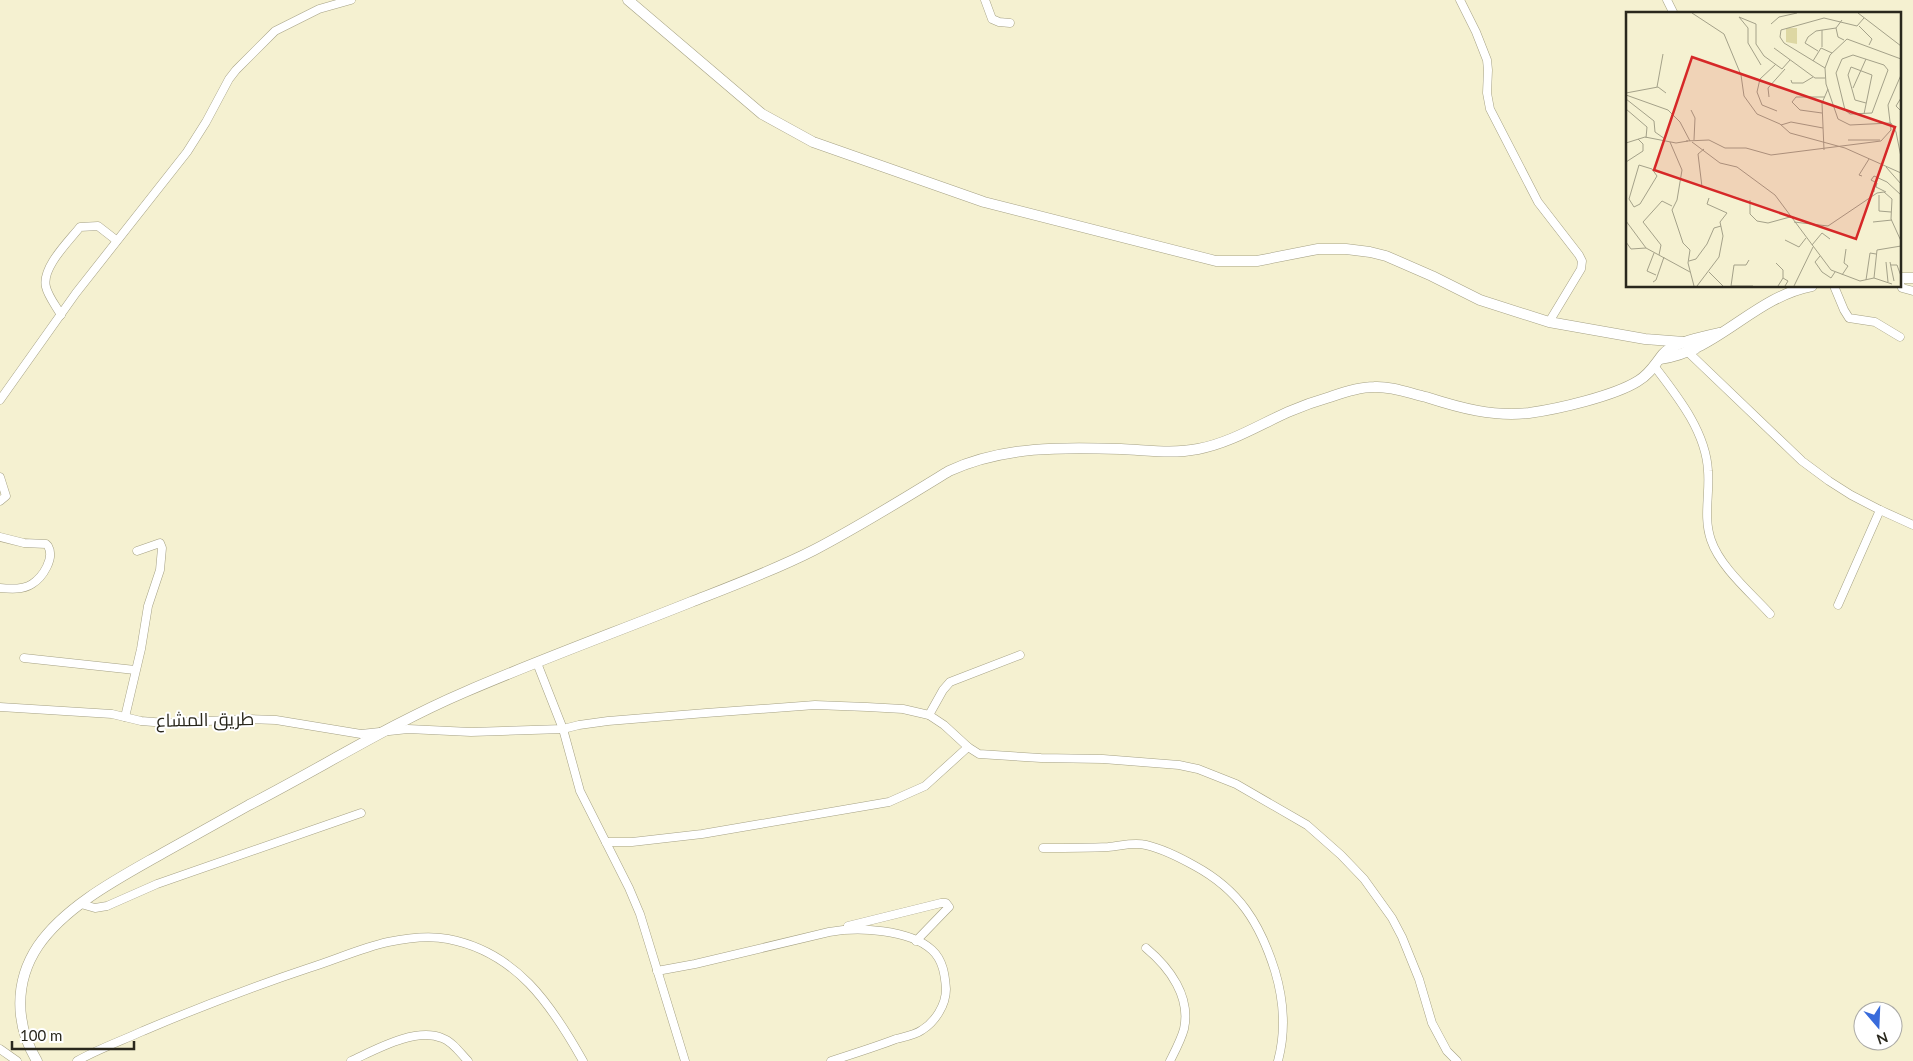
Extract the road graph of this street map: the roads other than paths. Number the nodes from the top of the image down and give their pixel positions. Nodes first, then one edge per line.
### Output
1 (350, 0) edge
2 (628, 0) edge
3 (985, 0) edge
4 (1460, 0) edge
5 (1667, 0) edge
6 (1673, 12) edge
7 (1010, 23) dead end
8 (116, 240) junction
9 (1900, 278) edge
10 (1913, 278) edge
11 (1900, 284) edge
12 (1802, 288) edge
13 (1835, 288) edge
14 (1913, 291) edge
15 (61, 315) junction
16 (1549, 322) junction
17 (1900, 337) dead end
18 (1645, 339) junction
19 (1689, 348) junction
20 (1668, 350) junction
21 (1678, 355) junction
22 (1658, 363) junction
23 (0, 400) edge
24 (0, 477) edge
25 (0, 500) edge
26 (1880, 510) junction
27 (1913, 524) edge
28 (0, 537) edge
29 (137, 551) dead end
30 (0, 588) edge
31 (1838, 604) dead end
32 (1770, 614) dead end
33 (1020, 655) dead end
34 (24, 658) dead end
35 (537, 663) junction
36 (135, 670) junction
37 (0, 706) edge
38 (928, 715) junction
39 (125, 717) junction
40 (563, 729) junction
41 (380, 732) junction
42 (968, 747) junction
43 (361, 814) dead end
44 (606, 842) junction
45 (1043, 848) dead end
46 (81, 904) junction
47 (829, 932) junction
48 (916, 941) junction
49 (1146, 948) dead end
50 (657, 971) junction
51 (0, 1049) edge
52 (17, 1061) edge
53 (37, 1061) edge
54 (77, 1061) edge
55 (351, 1061) edge
56 (468, 1061) edge
57 (584, 1061) edge
58 (684, 1061) edge
59 (831, 1061) edge
60 (1170, 1061) edge
61 (1278, 1061) edge
62 (1458, 1061) edge

1 - 8 street
2 - 16 street
3 - 7 street
4 - 16 street
5 - 6 street
8 - 15 street
8 - 15 street
9 - 10 street
11 - 14 street
12 - 19 street
13 - 17 street
15 - 23 street
16 - 18 street
18 - 19 street
18 - 20 street
19 - 20 street
19 - 21 street
19 - 26 street
20 - 21 street
20 - 22 street
21 - 22 street
22 - 32 street
22 - 35 street
24 - 25 street
26 - 27 street
26 - 31 street
28 - 30 street
29 - 36 street
33 - 38 street
34 - 36 street
35 - 40 street
35 - 41 street
36 - 39 street
37 - 39 street, طريق المشاع
38 - 40 street, طريق المشاع
38 - 42 street
39 - 41 street, طريق المشاع
40 - 41 street, طريق المشاع
40 - 44 street
41 - 46 street
42 - 44 street
42 - 62 street
43 - 46 street
44 - 50 street
45 - 61 street
46 - 53 street
47 - 48 street
47 - 48 street
47 - 50 street
48 - 59 street
49 - 60 street
50 - 58 street
51 - 52 street
54 - 57 street
55 - 56 street

